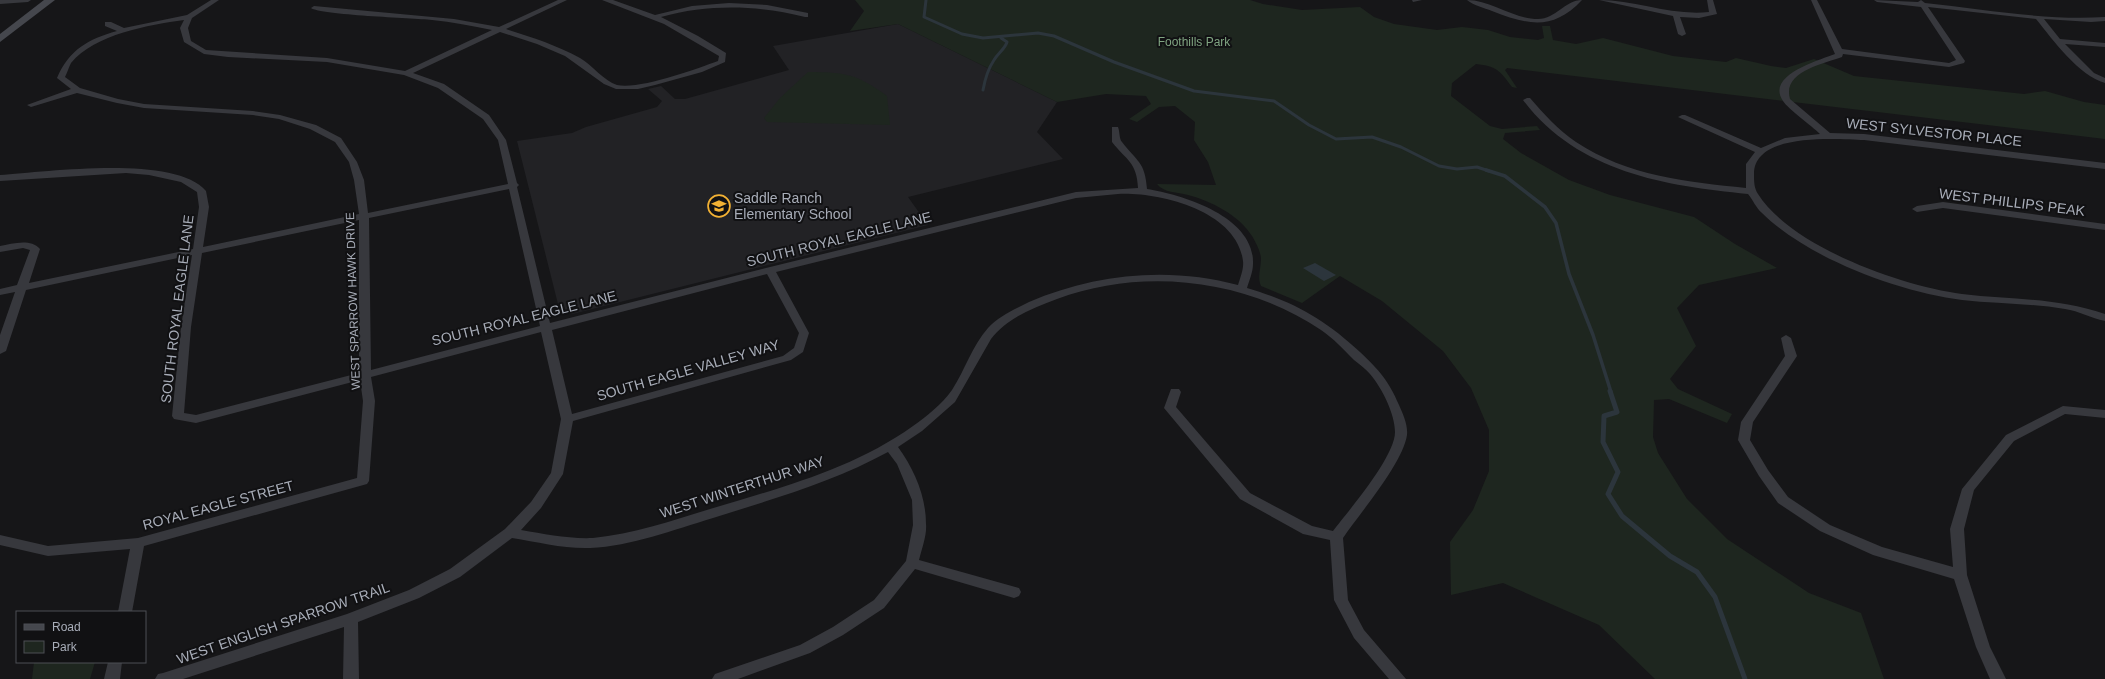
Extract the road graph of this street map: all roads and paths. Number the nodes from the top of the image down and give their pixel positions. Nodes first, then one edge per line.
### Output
1 (28, 0) edge
2 (50, 0) edge
3 (216, 0) edge
4 (564, 0) edge
5 (605, 0) edge
6 (1470, 0) edge
7 (1578, 0) edge
8 (1602, 0) edge
9 (1710, 0) edge
10 (1814, 0) edge
11 (1876, 0) edge
12 (0, 2) edge
13 (1922, 2) edge
14 (314, 8) dead end
15 (805, 15) dead end
16 (1676, 15) junction
17 (189, 17) junction
18 (654, 17) junction
19 (2038, 17) junction
20 (2105, 19) edge
21 (108, 24) dead end
22 (499, 30) junction
23 (124, 31) junction
24 (1682, 34) dead end
25 (0, 40) edge
26 (2058, 41) junction
27 (2105, 45) edge
28 (1839, 51) junction
29 (406, 73) junction
30 (2105, 81) edge
31 (78, 90) junction
32 (1527, 100) dead end
33 (31, 104) dead end
34 (1682, 117) dead end
35 (1115, 129) dead end
36 (1828, 136) junction
37 (1761, 151) junction
38 (2105, 166) edge
39 (0, 178) edge
40 (514, 185) junction
41 (1143, 191) junction
42 (1751, 191) junction
43 (1917, 209) dead end
44 (364, 217) junction
45 (2105, 227) edge
46 (0, 249) edge
47 (198, 251) junction
48 (770, 270) junction
49 (23, 287) junction
50 (1242, 288) junction
51 (0, 292) edge
52 (2105, 318) edge
53 (547, 327) junction
54 (1786, 338) dead end
55 (0, 351) edge
56 (365, 374) junction
57 (1175, 392) dead end
58 (369, 401) joint
59 (2105, 414) edge
60 (567, 419) junction
61 (891, 447) junction
62 (510, 533) junction
63 (1336, 537) junction
64 (0, 540) edge
65 (138, 543) junction
66 (912, 563) junction
67 (1960, 575) junction
68 (1014, 592) dead end
69 (125, 611) edge
70 (351, 619) junction
71 (116, 663) edge
72 (112, 679) edge
73 (163, 679) edge
74 (351, 679) edge
75 (720, 679) edge
76 (1398, 679) edge
77 (1998, 679) edge

1 - 12 street
2 - 25 main road
3 - 17 street
4 - 22 street
5 - 18 street
6 - 7 street
8 - 16 street
9 - 16 street
10 - 28 street
11 - 13 street
13 - 19 street
13 - 28 street
14 - 22 street
15 - 18 street
16 - 24 street
17 - 23 street, WEST SPARROW HAWK DRIVE
17 - 29 street, WEST ENGLISH SPARROW TRAIL
18 - 22 street
19 - 20 street
19 - 26 street
21 - 23 street
22 - 29 street
23 - 31 street, WEST SPARROW HAWK DRIVE
26 - 27 street
26 - 30 street
28 - 36 street
29 - 40 street, WEST ENGLISH SPARROW TRAIL
31 - 33 street
31 - 44 street, WEST SPARROW HAWK DRIVE
32 - 42 street
34 - 37 street
35 - 41 street
36 - 37 street, WEST SYLVESTOR PLACE
36 - 38 street, WEST SYLVESTOR PLACE
37 - 42 street
39 - 47 street, SOUTH ROYAL EAGLE LANE
40 - 44 street
40 - 53 street, WEST ENGLISH SPARROW TRAIL
41 - 48 street, SOUTH ROYAL EAGLE LANE
41 - 50 street, SOUTH ROYAL EAGLE LANE
42 - 52 street
43 - 45 street, WEST PHILLIPS PEAK
44 - 47 street
44 - 56 street, WEST SPARROW HAWK DRIVE
46 - 49 street
47 - 49 street
47 - 56 street, SOUTH ROYAL EAGLE LANE
48 - 53 street, SOUTH ROYAL EAGLE LANE
48 - 60 street, SOUTH EAGLE VALLEY WAY
49 - 51 street
49 - 55 street
50 - 61 street, WEST WINTERTHUR WAY
50 - 63 street, WEST WINTERTHUR WAY
53 - 56 street, SOUTH ROYAL EAGLE LANE
53 - 60 street, WEST ENGLISH SPARROW TRAIL
54 - 67 street
56 - 58 street, WEST SPARROW HAWK DRIVE
57 - 63 street
58 - 65 street, ROYAL EAGLE STREET
59 - 67 street
60 - 62 street, WEST ENGLISH SPARROW TRAIL
61 - 62 street, WEST WINTERTHUR WAY
61 - 66 street
62 - 70 street, WEST ENGLISH SPARROW TRAIL
63 - 76 street
64 - 65 street, ROYAL EAGLE STREET
65 - 69 street
66 - 68 street
66 - 75 street
67 - 77 street
70 - 73 street, WEST ENGLISH SPARROW TRAIL
70 - 74 street
71 - 72 street

